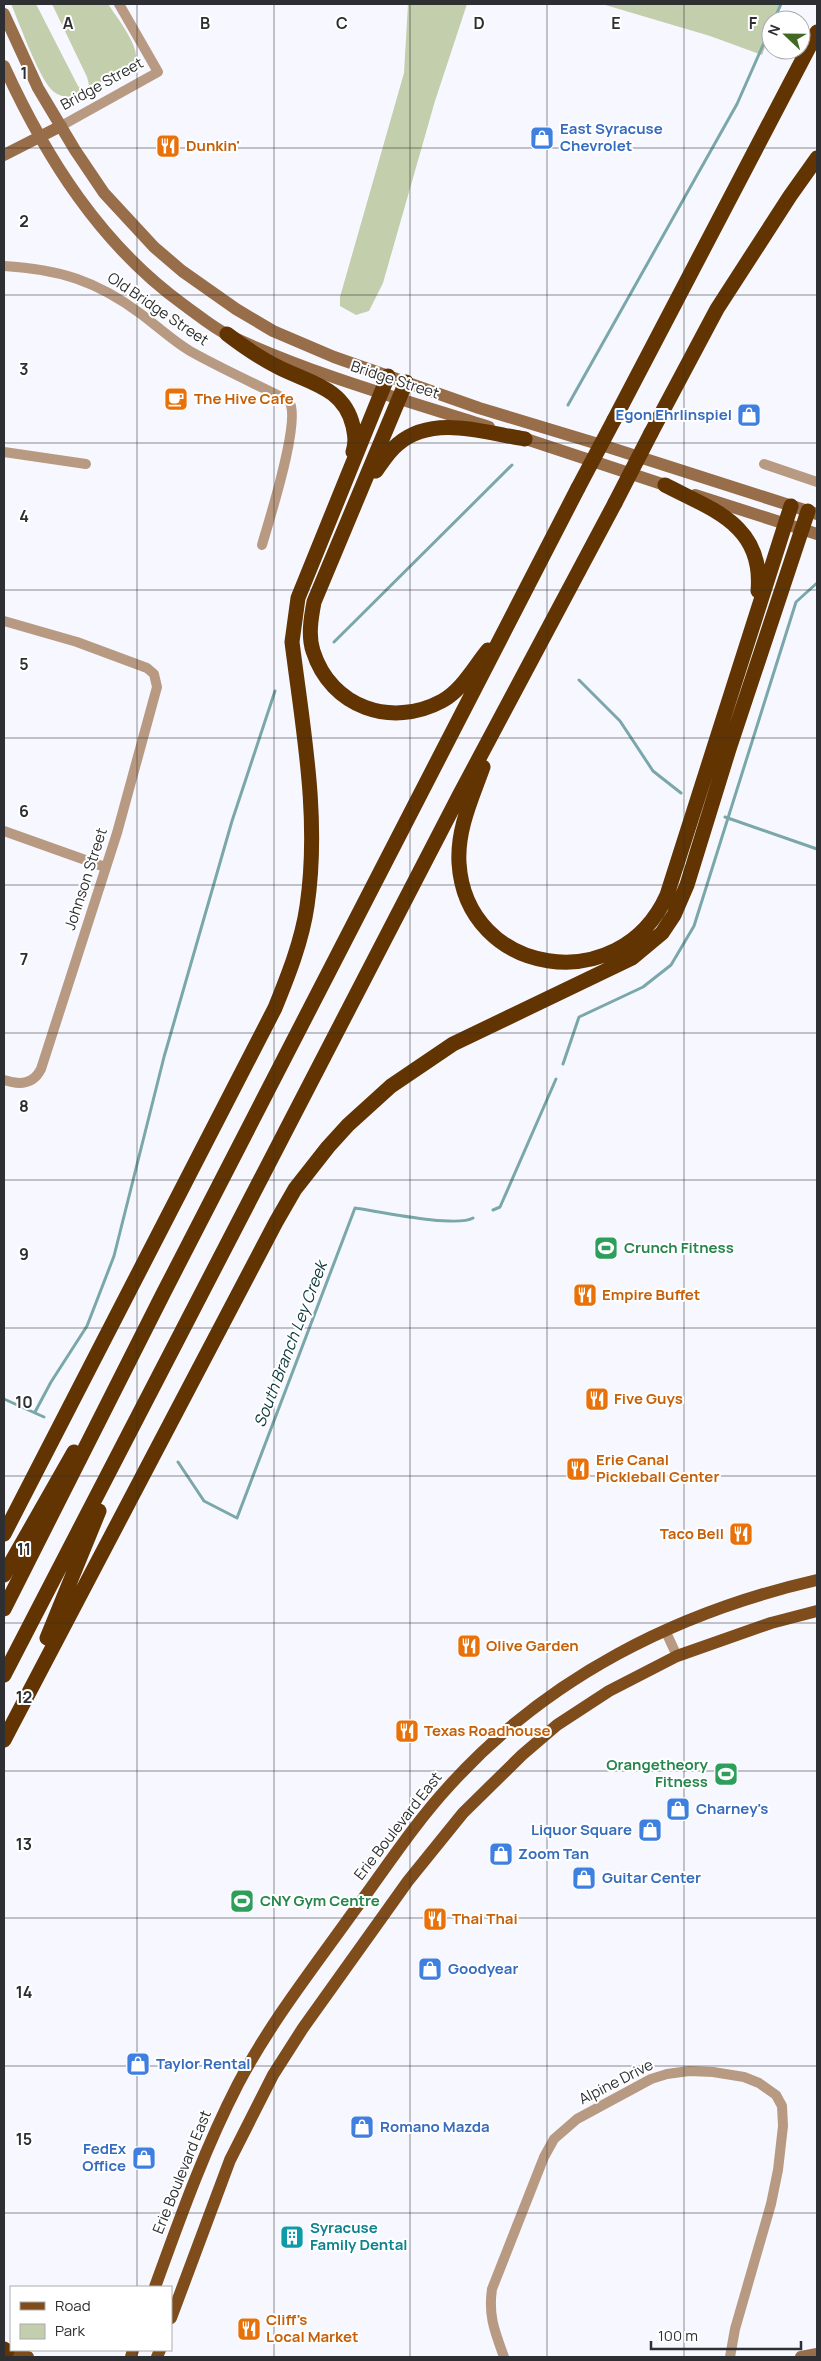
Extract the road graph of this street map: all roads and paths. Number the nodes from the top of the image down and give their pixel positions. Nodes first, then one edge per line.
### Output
1 (119, 4) edge
2 (4, 14) edge
3 (817, 32) edge
4 (4, 66) edge
5 (61, 126) junction
6 (40, 138) junction
7 (4, 155) edge
8 (817, 158) edge
9 (4, 266) edge
10 (227, 334) junction
11 (388, 376) junction
12 (406, 382) junction
13 (382, 393) junction
14 (400, 398) junction
15 (525, 439) junction
16 (4, 452) edge
17 (86, 464) dead end
18 (764, 464) dead end
19 (347, 478) junction
20 (817, 482) edge
21 (665, 485) junction
22 (363, 491) junction
23 (791, 506) junction
24 (813, 513) edge
25 (785, 524) junction
26 (802, 529) junction
27 (817, 534) edge
28 (262, 545) dead end
29 (755, 619) junction
30 (4, 621) edge
31 (510, 621) junction
32 (498, 725) junction
33 (4, 831) edge
34 (105, 867) junction
35 (4, 1080) edge
36 (164, 1292) junction
37 (124, 1443) junction
38 (4, 1534) edge
39 (4, 1575) edge
40 (817, 1580) edge
41 (4, 1609) edge
42 (817, 1611) edge
43 (665, 1630) junction
44 (677, 1656) junction
45 (4, 1675) edge
46 (4, 1739) edge
47 (155, 2286) edge
48 (172, 2315) edge
49 (5, 2350) edge
50 (817, 2354) edge
51 (28, 2357) edge
52 (504, 2357) edge
53 (730, 2357) edge
54 (801, 2357) edge

1 - 5 street, Bridge Street
2 - 5 main road
3 - 31 highway, bridge
4 - 6 main road
5 - 6 main road, Bridge Street
5 - 11 main road, Bridge Street
6 - 7 main road, Bridge Street
6 - 10 main road, Bridge Street
8 - 32 highway, bridge
9 - 28 street, Old Bridge Street
10 - 13 main road, Bridge Street
10 - 19 highway
11 - 12 main road, Bridge Street
11 - 13 highway
12 - 14 highway
12 - 23 main road, Bridge Street
13 - 14 main road, Bridge Street
13 - 19 highway
14 - 15 main road, Bridge Street
14 - 22 highway
15 - 21 main road, Bridge Street
15 - 22 highway
16 - 17 street
18 - 20 street
19 - 38 highway
21 - 25 main road, Bridge Street
21 - 29 highway
22 - 31 highway
23 - 24 main road, Bridge Street
23 - 25 highway
24 - 26 highway
25 - 26 main road, Bridge Street
25 - 29 highway
26 - 27 main road, Bridge Street
26 - 46 highway
29 - 32 highway
30 - 34 street, Johnson Street
31 - 36 highway
32 - 37 highway
33 - 34 street
34 - 35 street, Johnson Street
36 - 39 highway
36 - 41 highway
37 - 45 highway
37 - 46 highway
40 - 43 main road, Erie Boulevard East
42 - 44 main road
43 - 44 street
43 - 47 main road, Erie Boulevard East
44 - 48 main road
49 - 51 main road
50 - 54 main road
52 - 53 street, Alpine Drive

